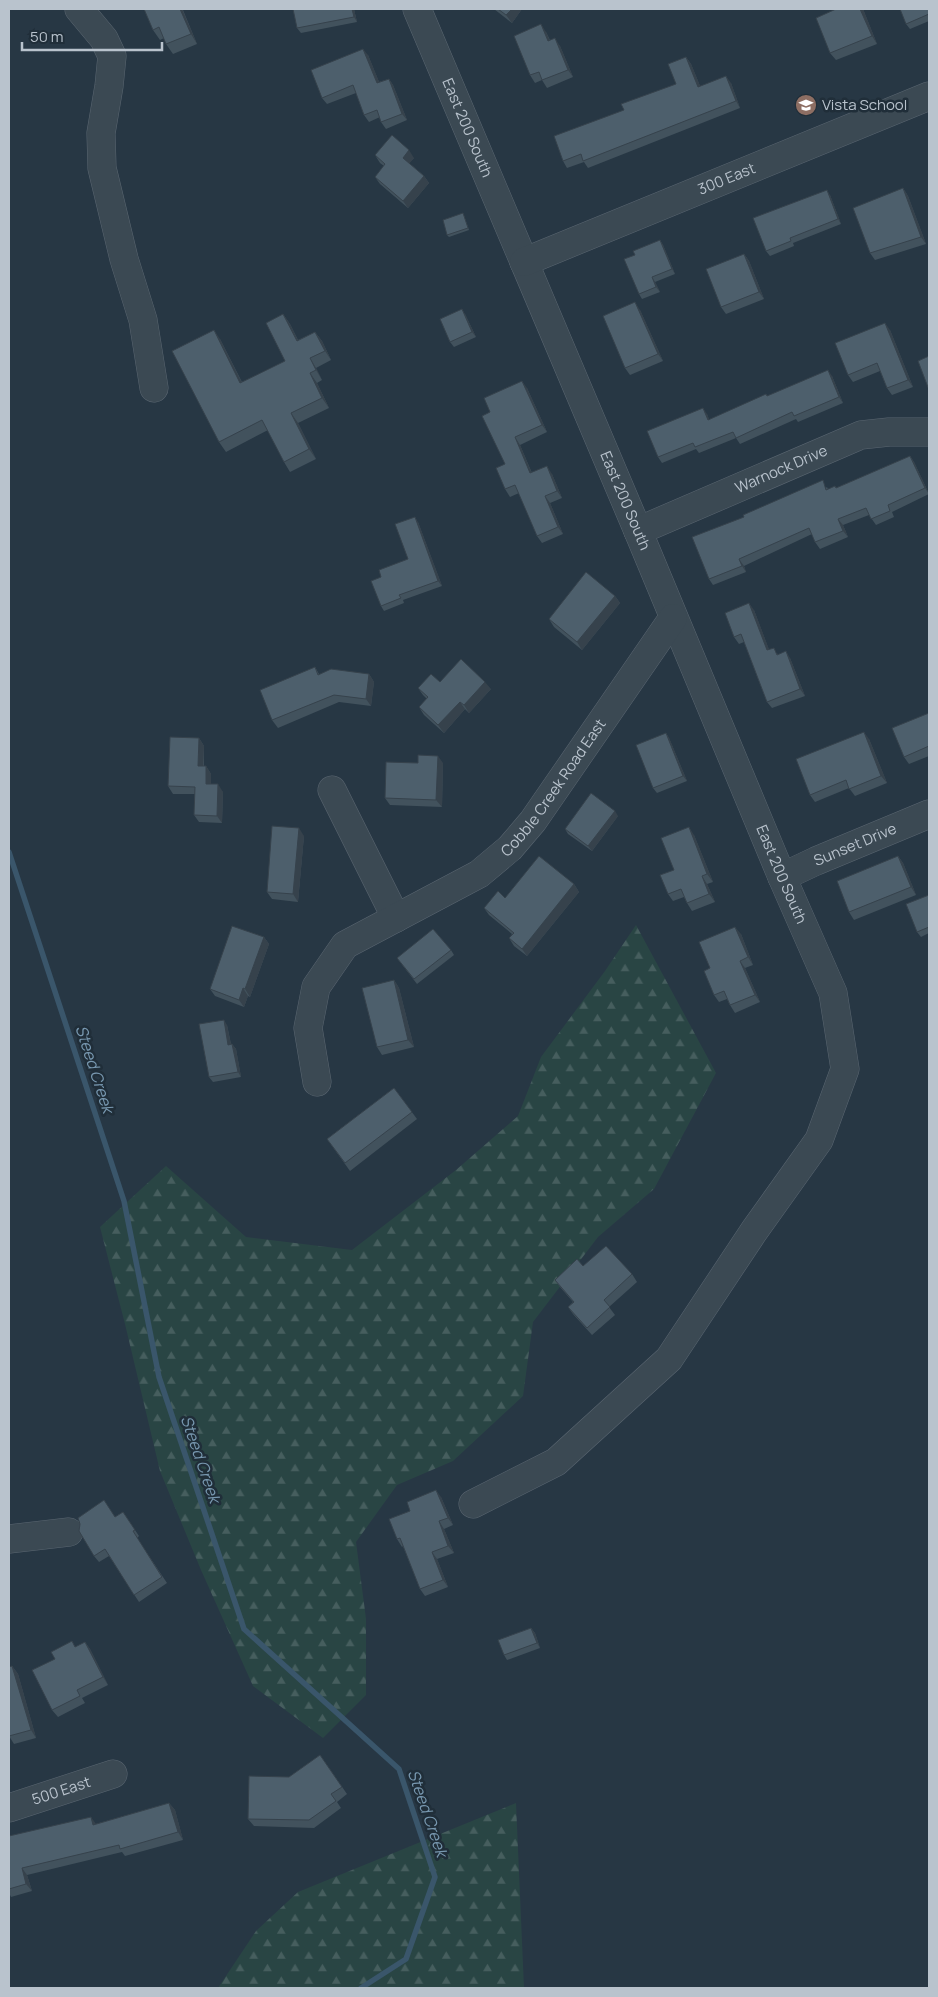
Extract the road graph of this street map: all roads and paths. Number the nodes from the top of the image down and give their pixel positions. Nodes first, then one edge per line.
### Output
1 (79, 9) edge
2 (417, 9) edge
3 (929, 96) edge
4 (524, 262) junction
5 (154, 388) dead end
6 (929, 432) edge
7 (638, 531) junction
8 (673, 618) junction
9 (332, 790) dead end
10 (929, 814) edge
11 (782, 877) junction
12 (396, 918) junction
13 (317, 1082) dead end
14 (473, 1504) dead end
15 (69, 1532) dead end
16 (9, 1539) edge
17 (113, 1774) dead end
18 (9, 1808) edge

1 - 5 street
2 - 4 street, East 200 South
3 - 4 street, 300 East
4 - 7 street, East 200 South
6 - 7 street, Warnock Drive
7 - 8 street, East 200 South
8 - 11 street, East 200 South
8 - 12 street, Cobble Creek Road East
9 - 12 street
10 - 11 street, Sunset Drive
11 - 14 street, East 200 South
12 - 13 street, Cobble Creek Road East
15 - 16 street
17 - 18 street, 500 East

